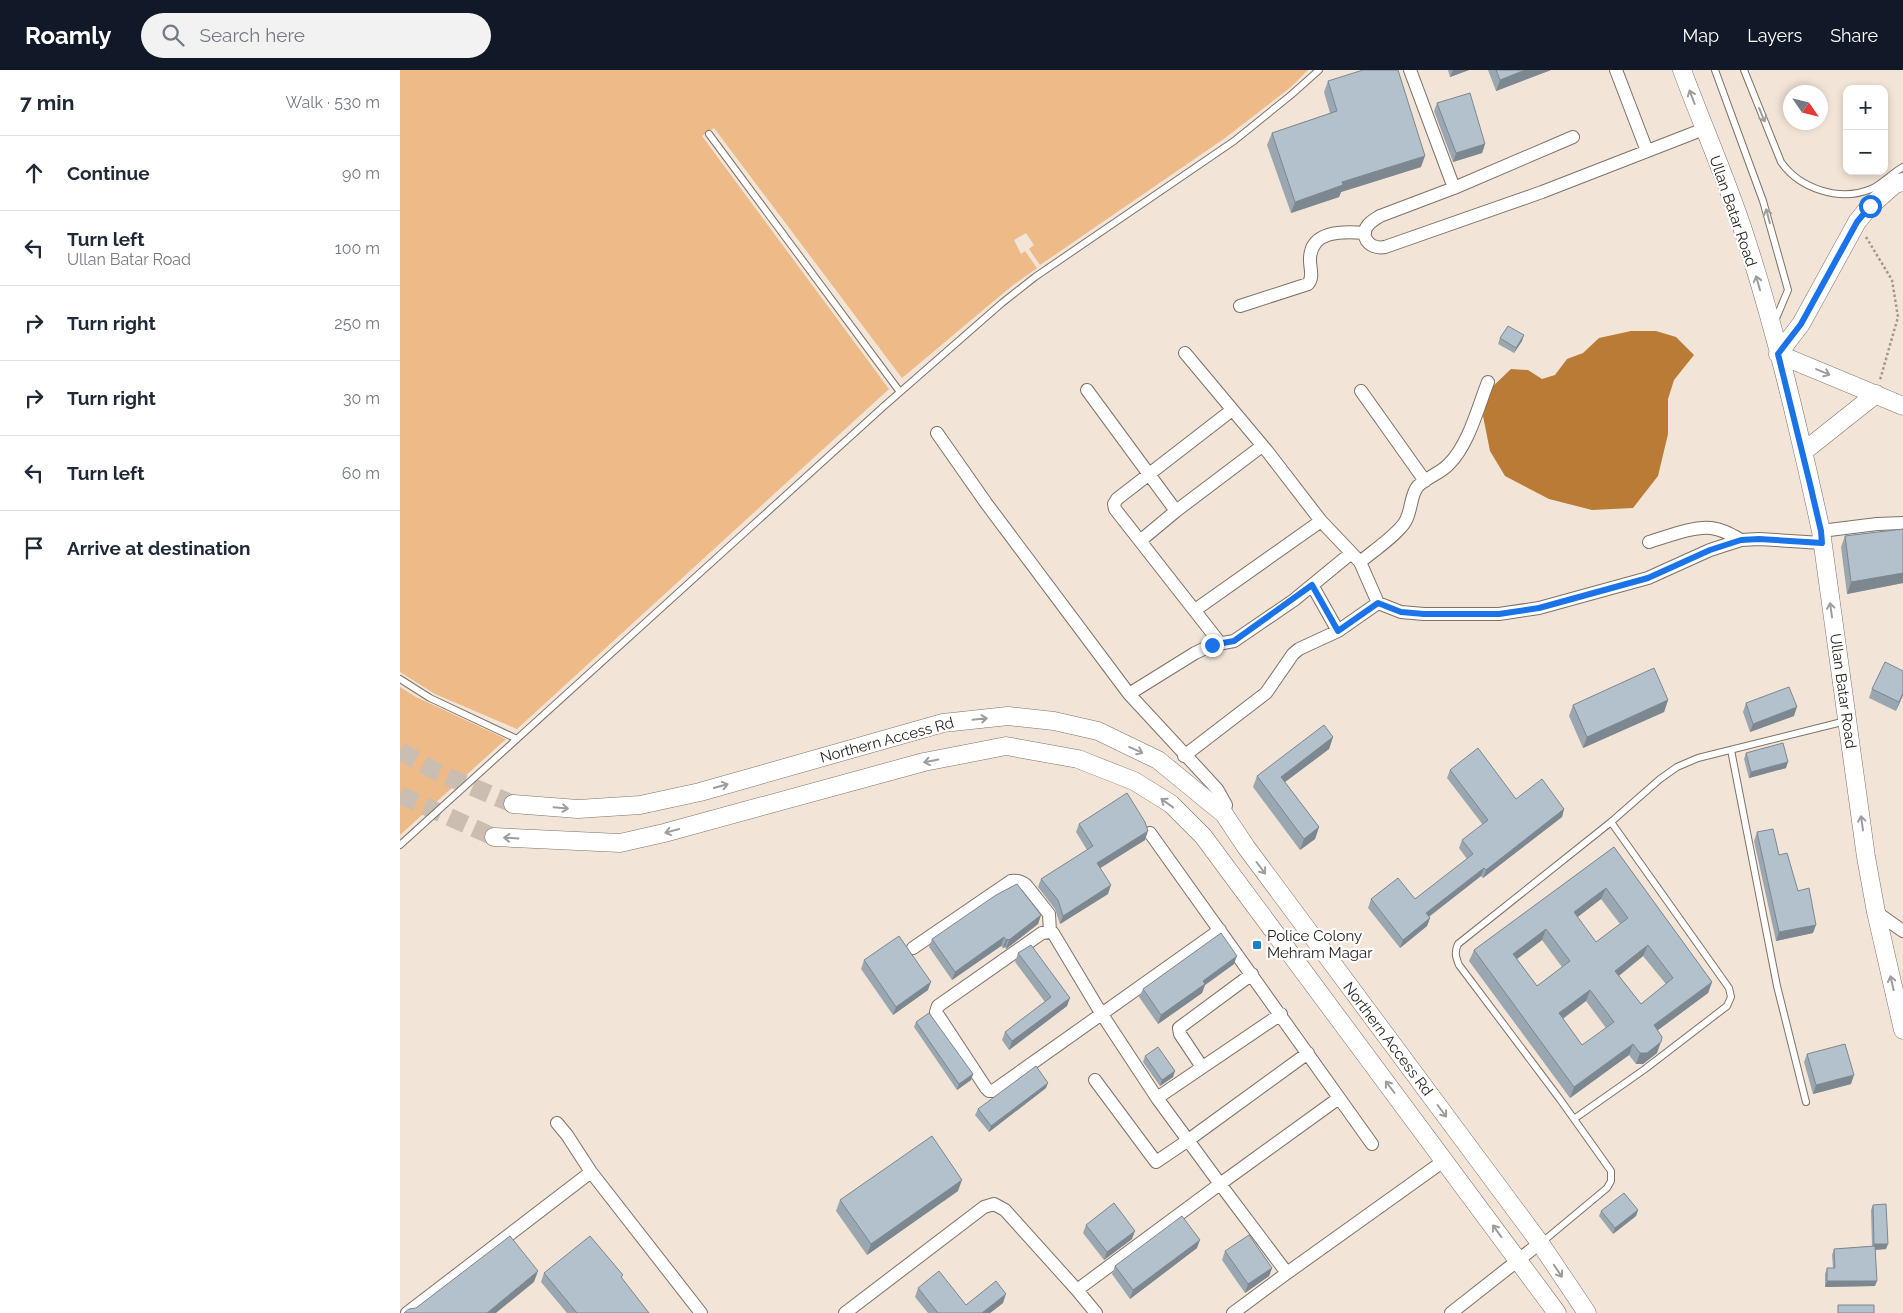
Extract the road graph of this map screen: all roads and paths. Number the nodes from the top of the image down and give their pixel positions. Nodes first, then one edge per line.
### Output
1 (1319, 70) edge
2 (1410, 70) edge
3 (1616, 70) edge
4 (1682, 70) edge
5 (1715, 70) edge
6 (1744, 70) edge
7 (1704, 129) junction
8 (709, 134) dead end
9 (1573, 137) dead end
10 (1646, 151) junction
11 (1903, 167) edge
12 (1903, 182) edge
13 (1454, 188) junction
14 (1857, 222) junction
15 (1365, 233) junction
16 (1240, 306) dead end
17 (1772, 330) junction
18 (1185, 353) dead end
19 (1778, 354) junction
20 (1488, 382) dead end
21 (1087, 390) dead end
22 (1361, 391) dead end
23 (900, 392) junction
24 (1876, 394) junction
25 (1903, 406) edge
26 (1232, 410) junction
27 (937, 433) dead end
28 (1262, 446) junction
29 (1803, 452) junction
30 (1148, 475) junction
31 (1425, 481) junction
32 (1176, 511) junction
33 (1321, 521) junction
34 (1903, 523) edge
35 (1821, 537) junction
36 (1741, 540) junction
37 (1140, 541) junction
38 (1649, 542) dead end
39 (1355, 558) junction
40 (1312, 585) junction
41 (1378, 603) junction
42 (1195, 610) junction
43 (1338, 631) junction
44 (1220, 643) junction
45 (400, 679) edge
46 (1129, 694) junction
47 (1847, 721) junction
48 (517, 739) junction
49 (1731, 750) junction
50 (1184, 756) junction
51 (513, 804) tunnel mouth
52 (1224, 814) junction
53 (1611, 822) junction
54 (1150, 834) edge
55 (494, 837) tunnel mouth
56 (400, 845) edge
57 (1246, 847) junction
58 (1224, 864) junction
59 (1876, 912) junction
60 (1220, 930) junction
61 (1903, 931) edge
62 (1050, 932) junction
63 (913, 948) dead end
64 (1252, 974) junction
65 (1101, 1013) junction
66 (1281, 1014) junction
67 (1903, 1030) edge
68 (1308, 1053) junction
69 (1202, 1068) junction
70 (1095, 1080) dead end
71 (1157, 1098) junction
72 (1339, 1098) junction
73 (1806, 1102) dead end
74 (1574, 1119) junction
75 (557, 1123) dead end
76 (1187, 1141) junction
77 (1372, 1144) dead end
78 (1445, 1160) junction
79 (591, 1172) junction
80 (1220, 1184) junction
81 (1540, 1244) junction
82 (1519, 1260) junction
83 (1287, 1273) junction
84 (1077, 1290) junction
85 (1092, 1311) edge
86 (407, 1313) edge
87 (701, 1313) edge
88 (845, 1313) edge
89 (1233, 1313) edge
90 (1451, 1313) edge
91 (1557, 1313) edge
92 (1587, 1313) edge

1 - 23 lane
2 - 13 street
3 - 10 street
7 -> 4 main road, Ullan Batar Road
17 -> 5 lane
6 -> 11 lane
7 - 10 street
17 -> 7 main road, Ullan Batar Road
8 - 23 lane
9 - 13 street
10 - 15 street
12 - 14 main road
13 - 15 street
14 - 19 main road
14 - 24 path
15 - 16 street
17 - 19 main road, Ullan Batar Road
18 - 26 street
19 -> 24 main road
19 - 29 main road, Ullan Batar Road
20 - 31 street
21 - 30 street
22 - 31 street
23 - 48 lane
24 - 25 main road
24 - 29 main road
26 - 28 street
26 - 30 street
27 - 46 street
28 - 32 street
28 - 33 street
29 - 35 main road, Ullan Batar Road
30 - 32 street
30 - 37 street
31 - 39 street
32 - 37 street
33 - 39 street
33 - 42 street
34 - 35 street
35 - 36 street
47 -> 35 main road, Ullan Batar Road
36 - 38 street
36 - 41 street
37 - 42 street
39 - 40 street
39 - 41 street
40 - 43 street
40 - 44 street
41 - 43 street
42 - 44 street
43 - 50 street
44 - 46 street
45 - 48 lane
46 - 50 street
47 - 49 lane
59 -> 47 main road, Ullan Batar Road
48 - 56 lane
49 - 53 lane
49 - 73 lane
50 - 52 street
51 -> 52 main road, Northern Access Rd
52 - 57 main road, Northern Access Rd
53 - 74 lane
53 - 74 lane
54 - 60 street
58 -> 55 main road, Northern Access Rd
57 - 58 main road
57 -> 81 main road, Northern Access Rd
78 -> 58 main road, Northern Access Rd
59 - 61 street
67 -> 59 main road, Ullan Batar Road
60 - 64 street
60 - 65 street
62 - 63 street
62 - 65 street
62 - 65 street
64 - 66 street
64 - 69 street
65 - 71 street
66 - 68 street
66 - 69 street
68 - 72 street
68 - 76 street
69 - 71 street
70 - 76 street
71 - 76 street
72 - 77 street
72 - 80 street
74 - 81 lane
75 - 79 street
76 - 80 street
82 -> 78 main road, Northern Access Rd
78 - 83 street
79 - 86 street
79 - 87 street
80 - 83 street
80 - 84 street
81 - 82 street
81 -> 92 main road, Northern Access Rd
82 - 90 street
82 - 91 main road, Northern Access Rd
83 - 89 street
84 - 85 street
84 - 88 street

